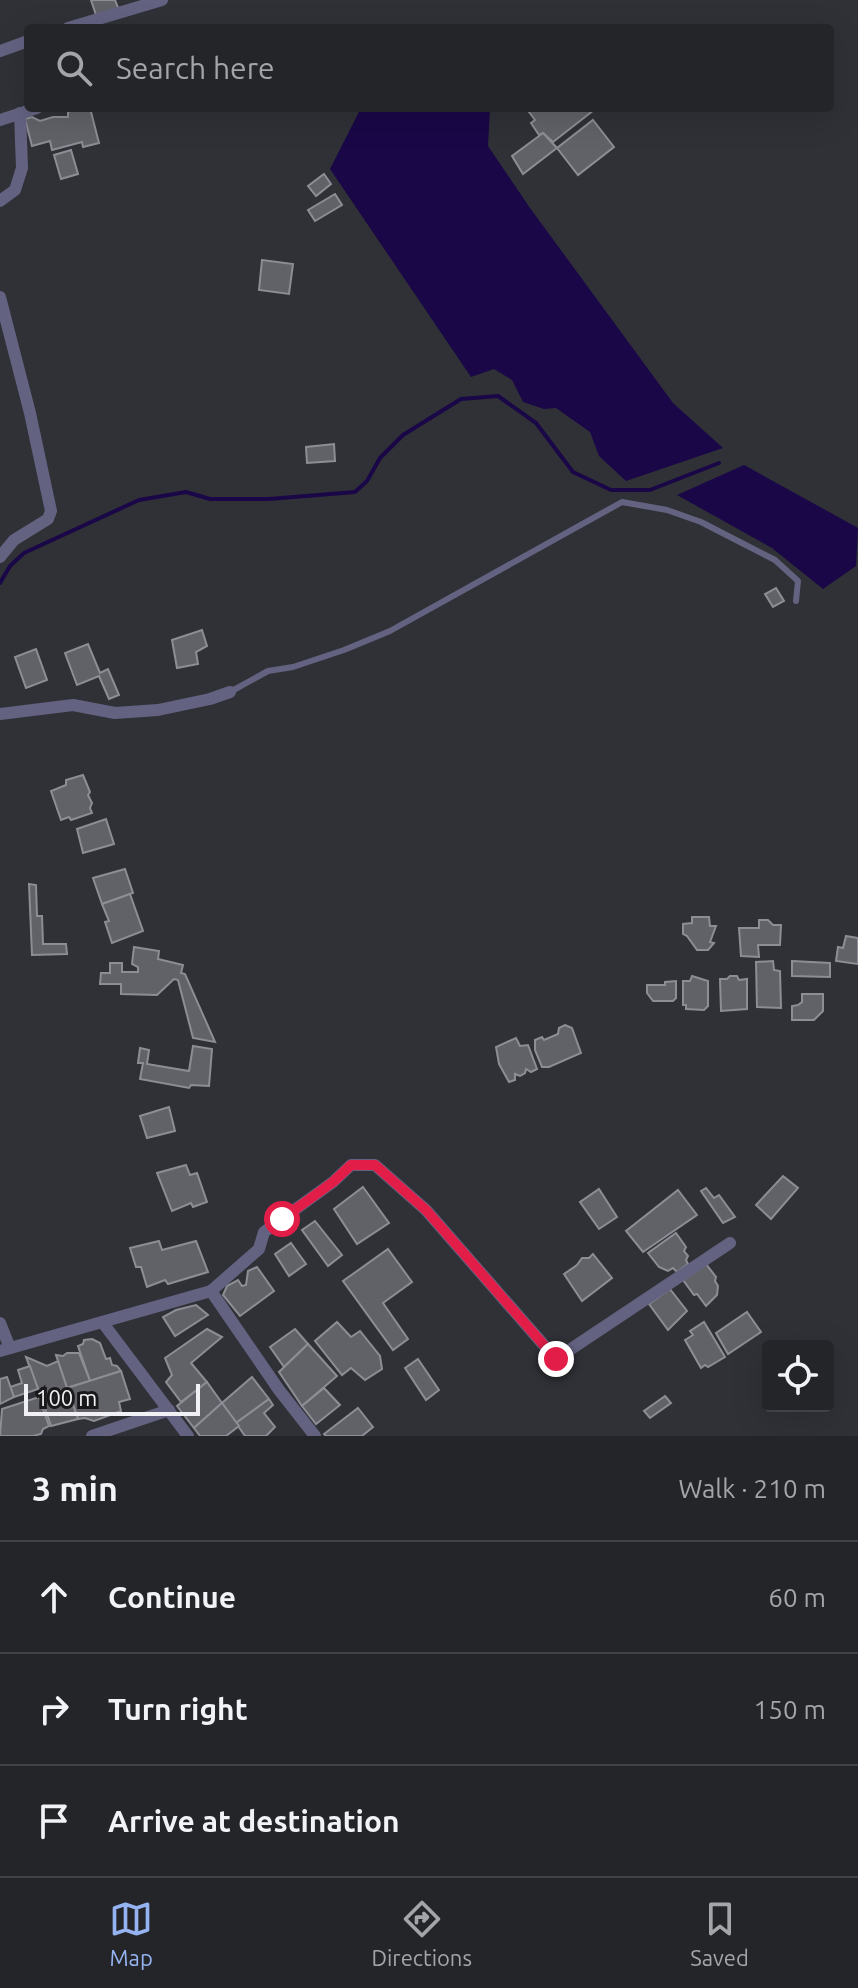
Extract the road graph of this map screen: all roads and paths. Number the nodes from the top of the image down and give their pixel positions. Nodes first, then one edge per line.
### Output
1 (162, 0) edge
2 (81, 24) edge
3 (24, 42) edge
4 (0, 51) edge
5 (24, 112) edge
6 (20, 113) junction
7 (0, 120) edge
8 (0, 201) edge
9 (0, 297) edge
10 (0, 557) edge
11 (796, 601) dead end
12 (230, 692) joint
13 (0, 714) edge
14 (730, 1243) dead end
15 (211, 1291) junction
16 (0, 1323) edge
17 (103, 1323) junction
18 (5, 1350) edge
19 (169, 1410) junction
20 (92, 1436) edge
21 (188, 1436) edge
22 (315, 1436) edge

1 - 2 street
3 - 4 street
5 - 6 street
6 - 7 street
6 - 8 street
9 - 10 street
11 - 12 lane
12 - 13 street
14 - 15 street
15 - 17 street
15 - 22 street
16 - 18 street
17 - 18 street
17 - 19 street
19 - 20 street
19 - 21 street

